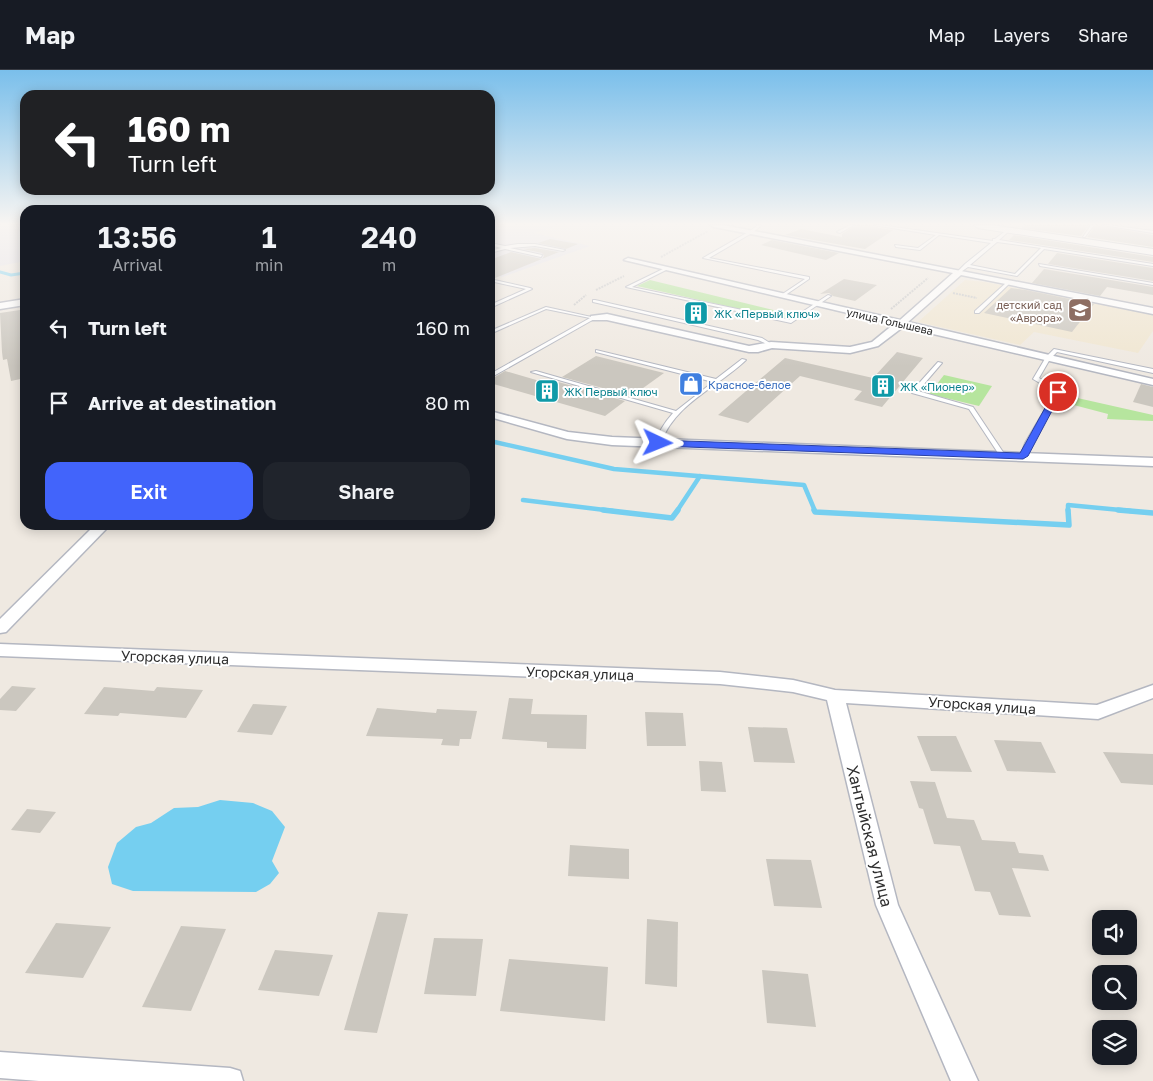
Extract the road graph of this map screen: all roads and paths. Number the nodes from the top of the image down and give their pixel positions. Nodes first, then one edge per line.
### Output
1 (658, 272) edge
2 (679, 272) edge
3 (778, 272) edge
4 (954, 272) edge
5 (1002, 272) edge
6 (1019, 272) edge
7 (1083, 272) edge
8 (958, 273) junction
9 (495, 281) edge
10 (1008, 283) junction
11 (1153, 284) edge
12 (938, 290) junction
13 (782, 295) junction
14 (829, 296) dead end
15 (990, 300) junction
16 (595, 301) dead end
17 (20, 303) edge
18 (817, 304) junction
19 (495, 305) edge
20 (0, 306) edge
21 (977, 312) dead end
22 (1153, 312) edge
23 (594, 318) junction
24 (901, 324) junction
25 (495, 331) edge
26 (771, 345) junction
27 (598, 351) dead end
28 (1048, 358) junction
29 (744, 360) dead end
30 (940, 363) dead end
31 (1153, 371) edge
32 (534, 372) dead end
33 (495, 373) edge
34 (717, 381) junction
35 (1153, 382) edge
36 (678, 413) junction
37 (495, 415) edge
38 (658, 443) junction
39 (1002, 455) junction
40 (1023, 456) junction
41 (1153, 462) edge
42 (98, 530) edge
43 (0, 628) edge
44 (0, 650) edge
45 (1153, 691) edge
46 (835, 696) junction
47 (0, 1065) edge
48 (230, 1081) edge
49 (964, 1081) edge

1 - 18 lane
2 - 13 street, улица Голышева
3 - 13 lane
4 - 8 street
5 - 6 lane
7 - 11 lane
8 - 10 street
8 - 12 street
9 - 19 lane
10 - 15 lane
10 - 22 street
12 - 15 path
12 - 24 street
13 - 18 street, улица Голышева
14 - 18 lane
15 - 21 lane
16 - 26 lane
17 - 20 street
18 - 24 street, улица Голышева
23 - 25 lane
23 - 26 street
23 - 33 lane
24 - 26 street
24 - 28 street, улица Голышева
27 - 34 lane
28 - 31 lane
28 - 35 street, улица Голышева
28 - 40 lane
29 - 34 lane
30 - 39 lane
32 - 36 lane
34 - 36 lane
36 - 38 lane
37 - 38 street
38 - 39 street
39 - 40 street
40 - 41 street
42 - 43 street
44 - 46 street, Угорская улица
45 - 46 street, Угорская улица
46 - 49 street, Хантыйская улица
47 - 48 street

